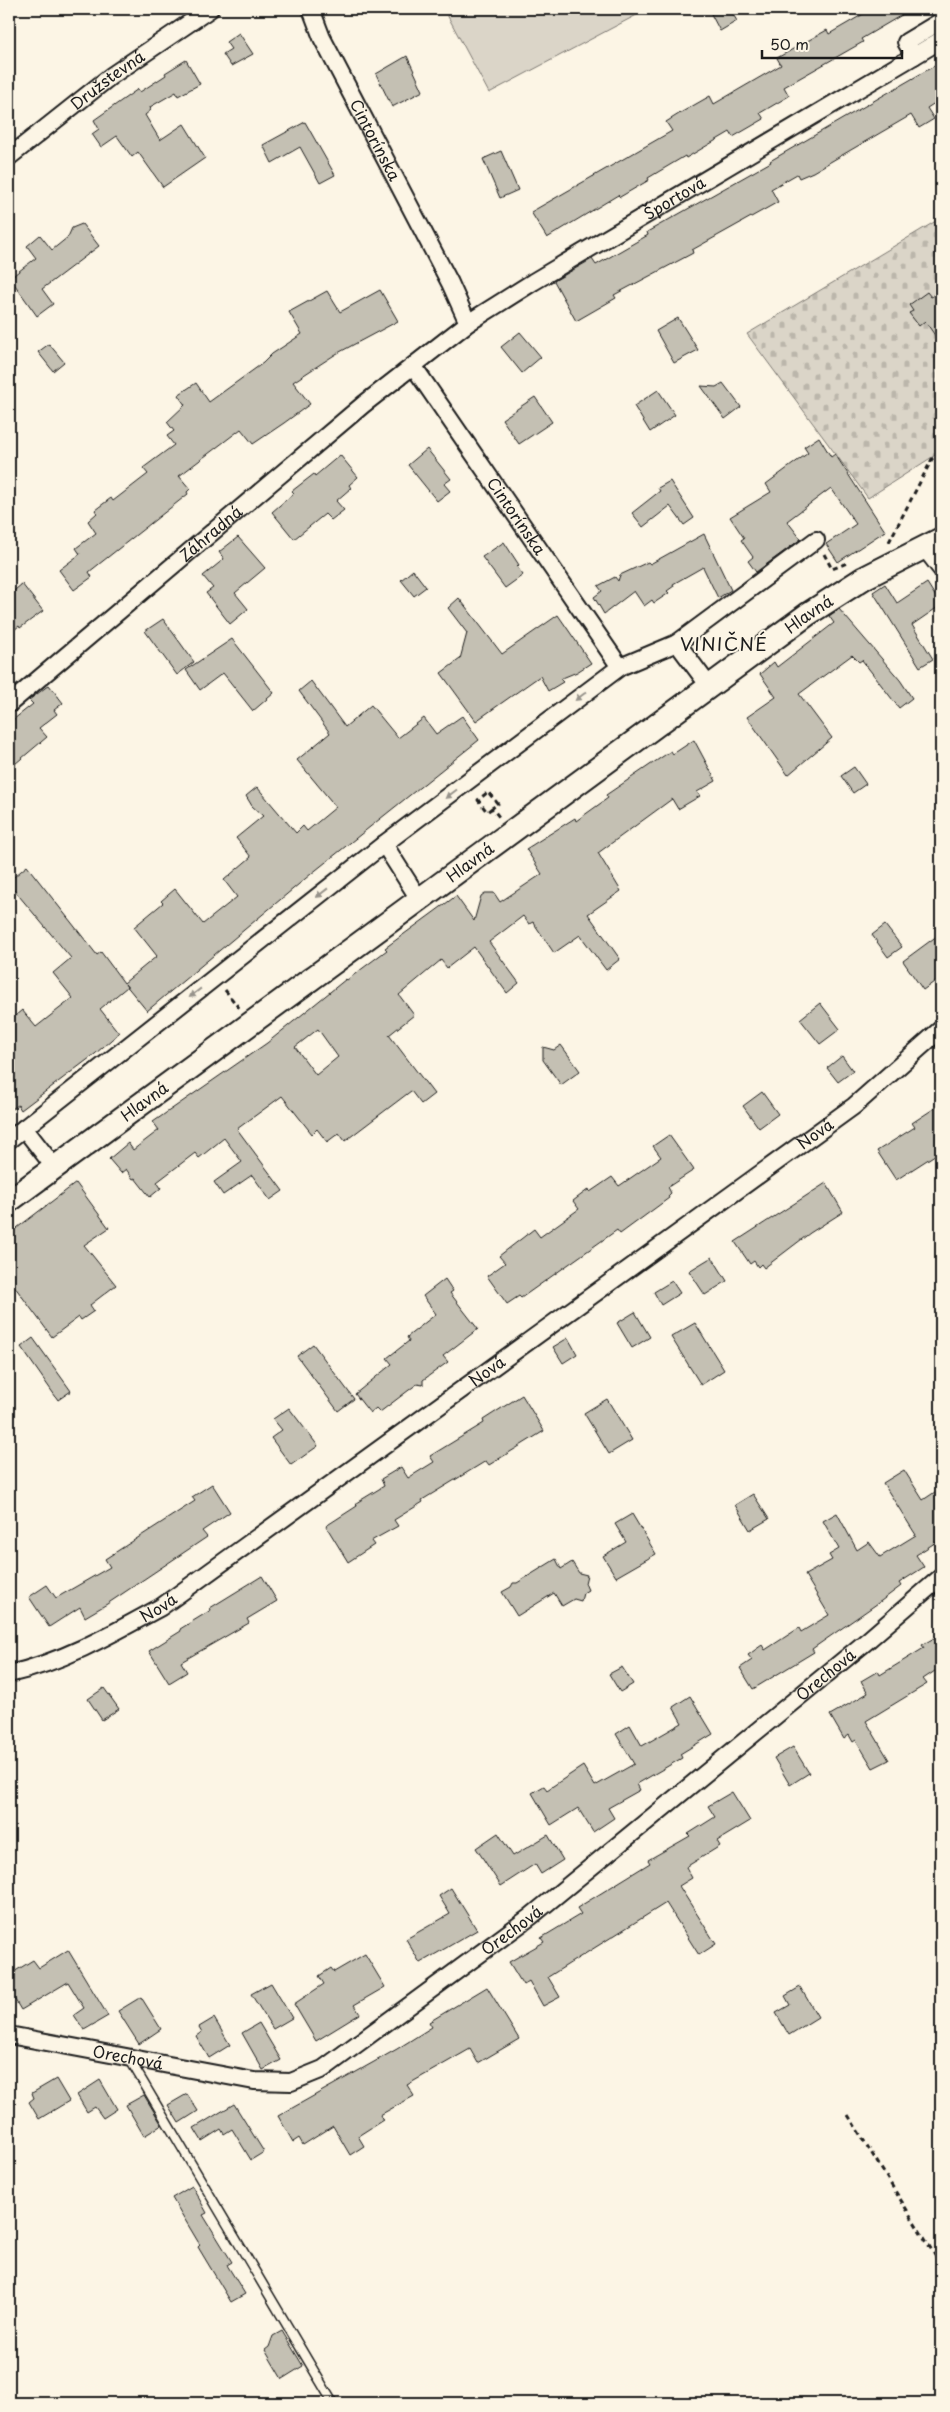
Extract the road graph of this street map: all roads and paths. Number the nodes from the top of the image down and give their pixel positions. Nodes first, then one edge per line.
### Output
1 (210, 9) edge
2 (311, 9) edge
3 (941, 21) edge
4 (941, 40) edge
5 (914, 56) junction
6 (9, 157) edge
7 (468, 323) junction
8 (414, 367) junction
9 (941, 424) edge
10 (941, 453) edge
11 (816, 540) joint
12 (894, 543) dead end
13 (933, 543) edge
14 (887, 546) dead end
15 (850, 562) dead end
16 (941, 569) edge
17 (677, 642) junction
18 (620, 667) junction
19 (709, 686) junction
20 (9, 704) edge
21 (492, 808) junction
22 (503, 821) dead end
23 (384, 844) junction
24 (419, 899) junction
25 (941, 1029) edge
26 (24, 1128) junction
27 (9, 1140) edge
28 (55, 1168) junction
29 (9, 1201) edge
30 (941, 1577) edge
31 (9, 1674) edge
32 (9, 2035) edge
33 (130, 2060) junction
34 (848, 2114) dead end
35 (941, 2265) edge
36 (333, 2403) edge

1 - 6 street, Družstevná
2 - 7 street, Cintorínska
3 - 5 street
4 - 5 street, Športová
5 - 7 street, Športová
7 - 8 street, Športová
8 - 18 street, Cintorínska
8 - 20 street, Záhradná
9 - 10 path
11 - 15 path
11 - 17 street
12 - 14 path
13 - 16 street
13 - 19 main road, Hlavná
17 - 18 street
17 - 19 street
18 -> 23 street
19 - 24 main road, Hlavná
21 - 21 path
21 - 22 path
23 - 24 street
23 -> 26 street
24 - 28 main road, Hlavná
25 - 31 street, Nová
26 - 27 street
26 - 28 street
28 - 29 main road, Hlavná
30 - 33 street, Orechová
32 - 33 street, Orechová
33 - 36 lane
34 - 35 path

